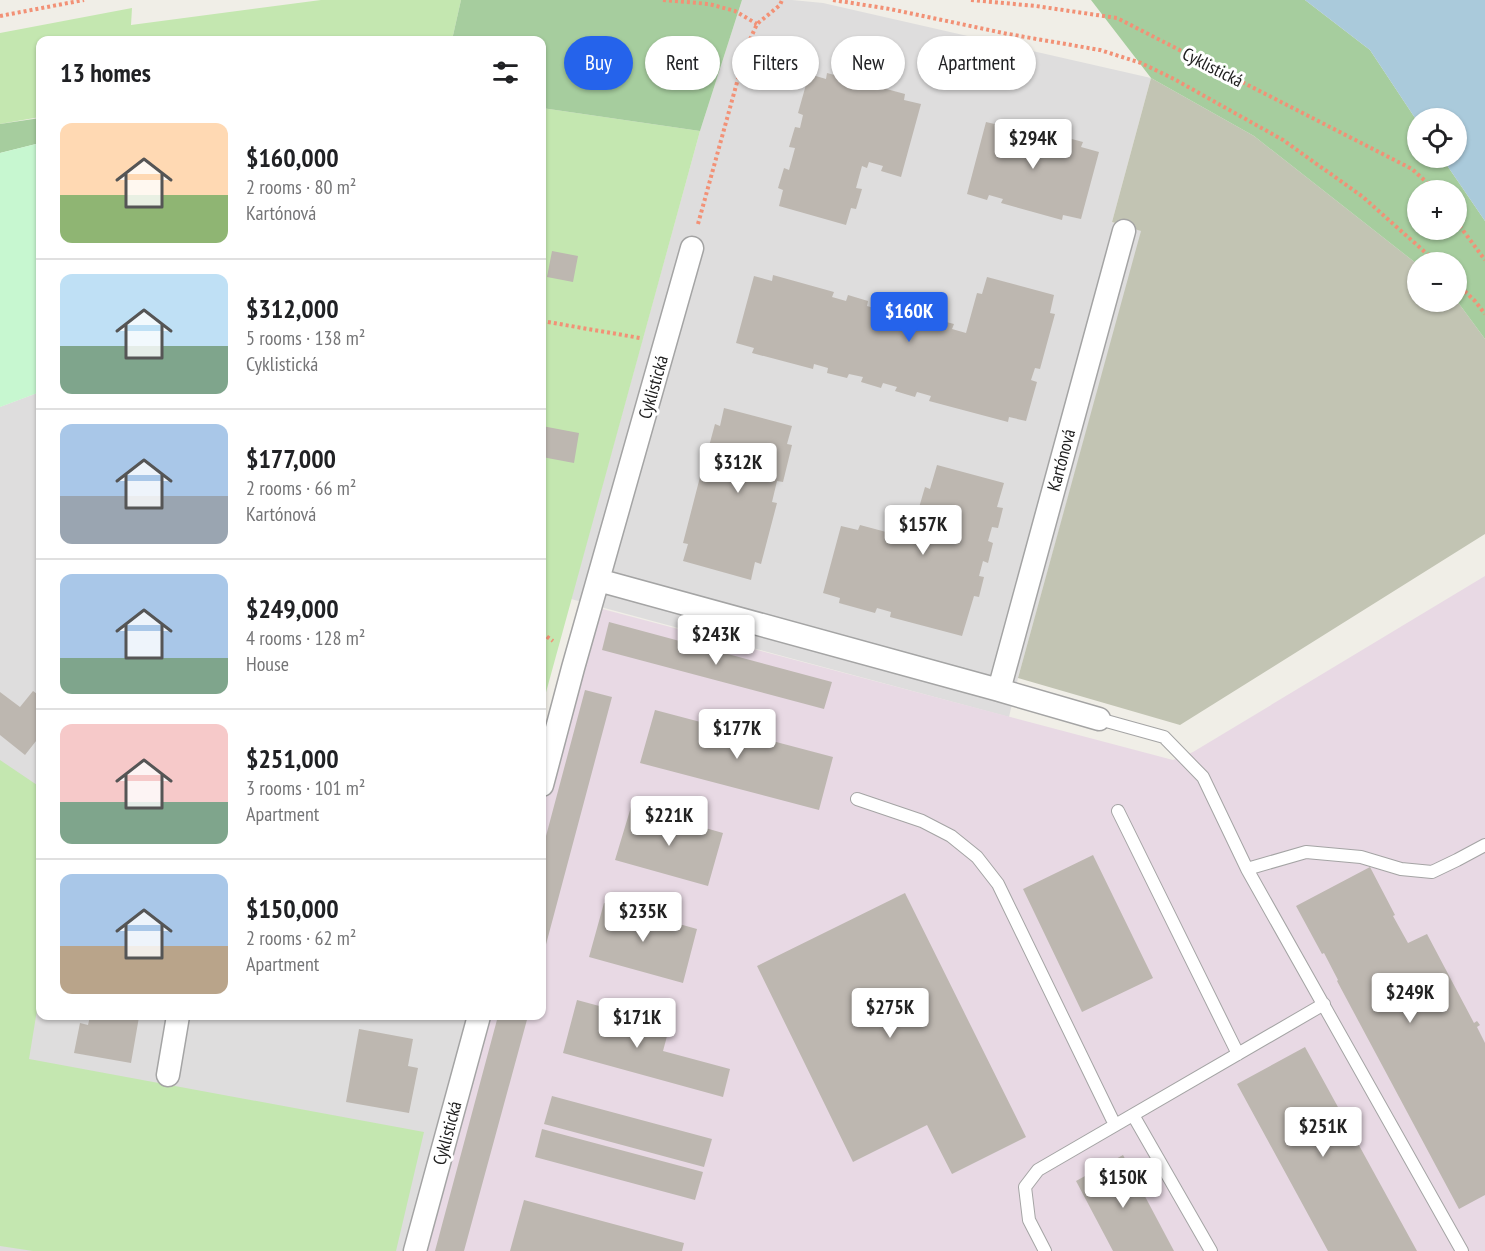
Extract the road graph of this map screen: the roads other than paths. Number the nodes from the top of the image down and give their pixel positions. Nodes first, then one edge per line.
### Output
1 (1124, 231) dead end
2 (692, 248) road end
3 (598, 580) junction
4 (999, 690) junction
5 (1099, 719) joint
6 (546, 770) edge
7 (857, 800) dead end
8 (1118, 811) dead end
9 (1485, 845) edge
10 (1247, 869) junction
11 (1324, 1004) junction
12 (177, 1020) edge
13 (478, 1020) edge
14 (1238, 1054) junction
15 (168, 1075) dead end
16 (1133, 1115) junction
17 (1115, 1125) junction
18 (415, 1251) edge
19 (1045, 1251) edge
20 (1211, 1251) edge
21 (1462, 1251) edge

1 - 4 street, Kartónová
2 - 3 street, Cyklistická
3 - 4 street
3 - 6 street, Cyklistická
4 - 5 street
5 - 10 lane
7 - 17 lane
8 - 14 lane
9 - 10 lane
10 - 11 lane
11 - 14 lane
11 - 21 lane
12 - 15 street
13 - 18 street, Cyklistická
14 - 16 lane
16 - 17 lane
16 - 20 lane
17 - 19 lane

